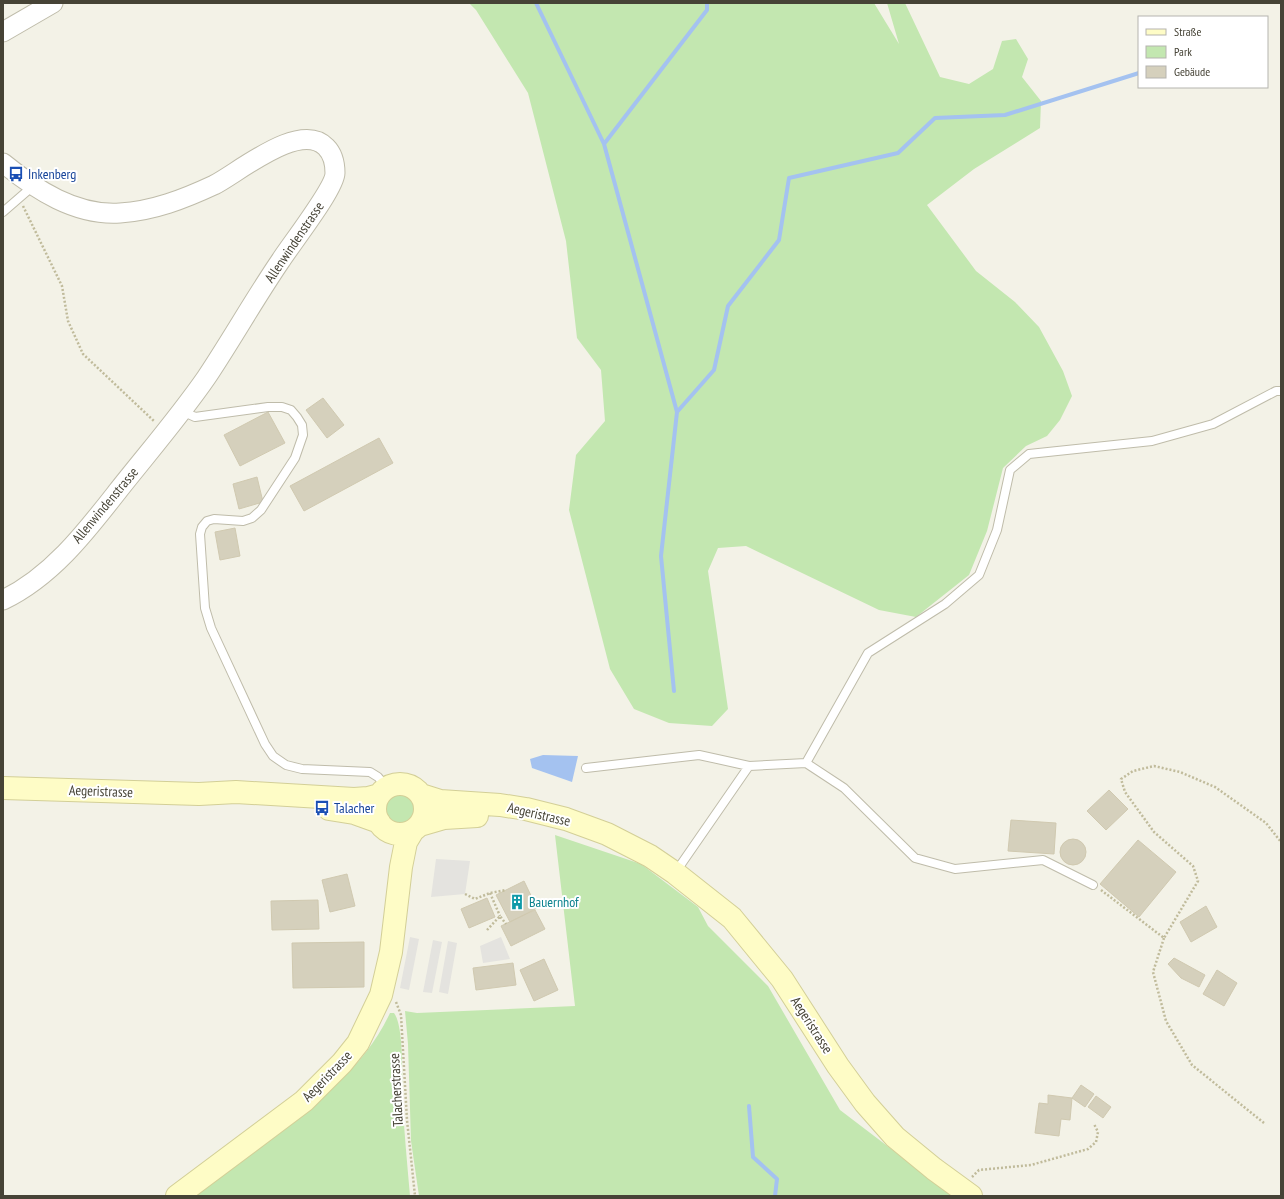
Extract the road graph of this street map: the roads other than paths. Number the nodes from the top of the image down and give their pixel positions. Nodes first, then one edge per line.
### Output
1 (52, 3) edge
2 (3, 32) edge
3 (3, 163) edge
4 (26, 192) junction
5 (3, 212) edge
6 (1281, 391) edge
7 (182, 411) junction
8 (3, 600) edge
9 (806, 763) junction
10 (749, 766) junction
11 (586, 768) dead end
12 (3, 788) edge
13 (383, 788) junction
14 (419, 788) junction
15 (199, 794) junction
16 (382, 826) junction
17 (416, 829) junction
18 (650, 856) junction
19 (675, 873) junction
20 (1093, 885) road end
21 (396, 903) junction
22 (967, 1193) edge
23 (177, 1196) edge

1 - 2 street
3 - 4 street, Allenwindenstrasse
4 - 5 lane
4 - 7 street, Allenwindenstrasse
6 - 9 lane
7 - 8 street, Allenwindenstrasse
7 - 13 lane
9 - 10 lane
9 - 20 lane
10 - 11 lane
10 - 19 lane
12 - 15 main road, Aegeristrasse
13 - 14 main road, Aegeristrasse
13 - 15 main road, Aegeristrasse
13 - 16 main road, Aegeristrasse
14 - 17 main road, Aegeristrasse
14 - 18 main road, Aegeristrasse
15 - 16 main road, Aegeristrasse
16 - 17 main road, Aegeristrasse
16 - 21 main road, Aegeristrasse
17 - 18 main road, Aegeristrasse
17 - 21 main road, Aegeristrasse
18 - 19 main road, Aegeristrasse
19 - 22 main road, Aegeristrasse
21 - 23 main road, Aegeristrasse

